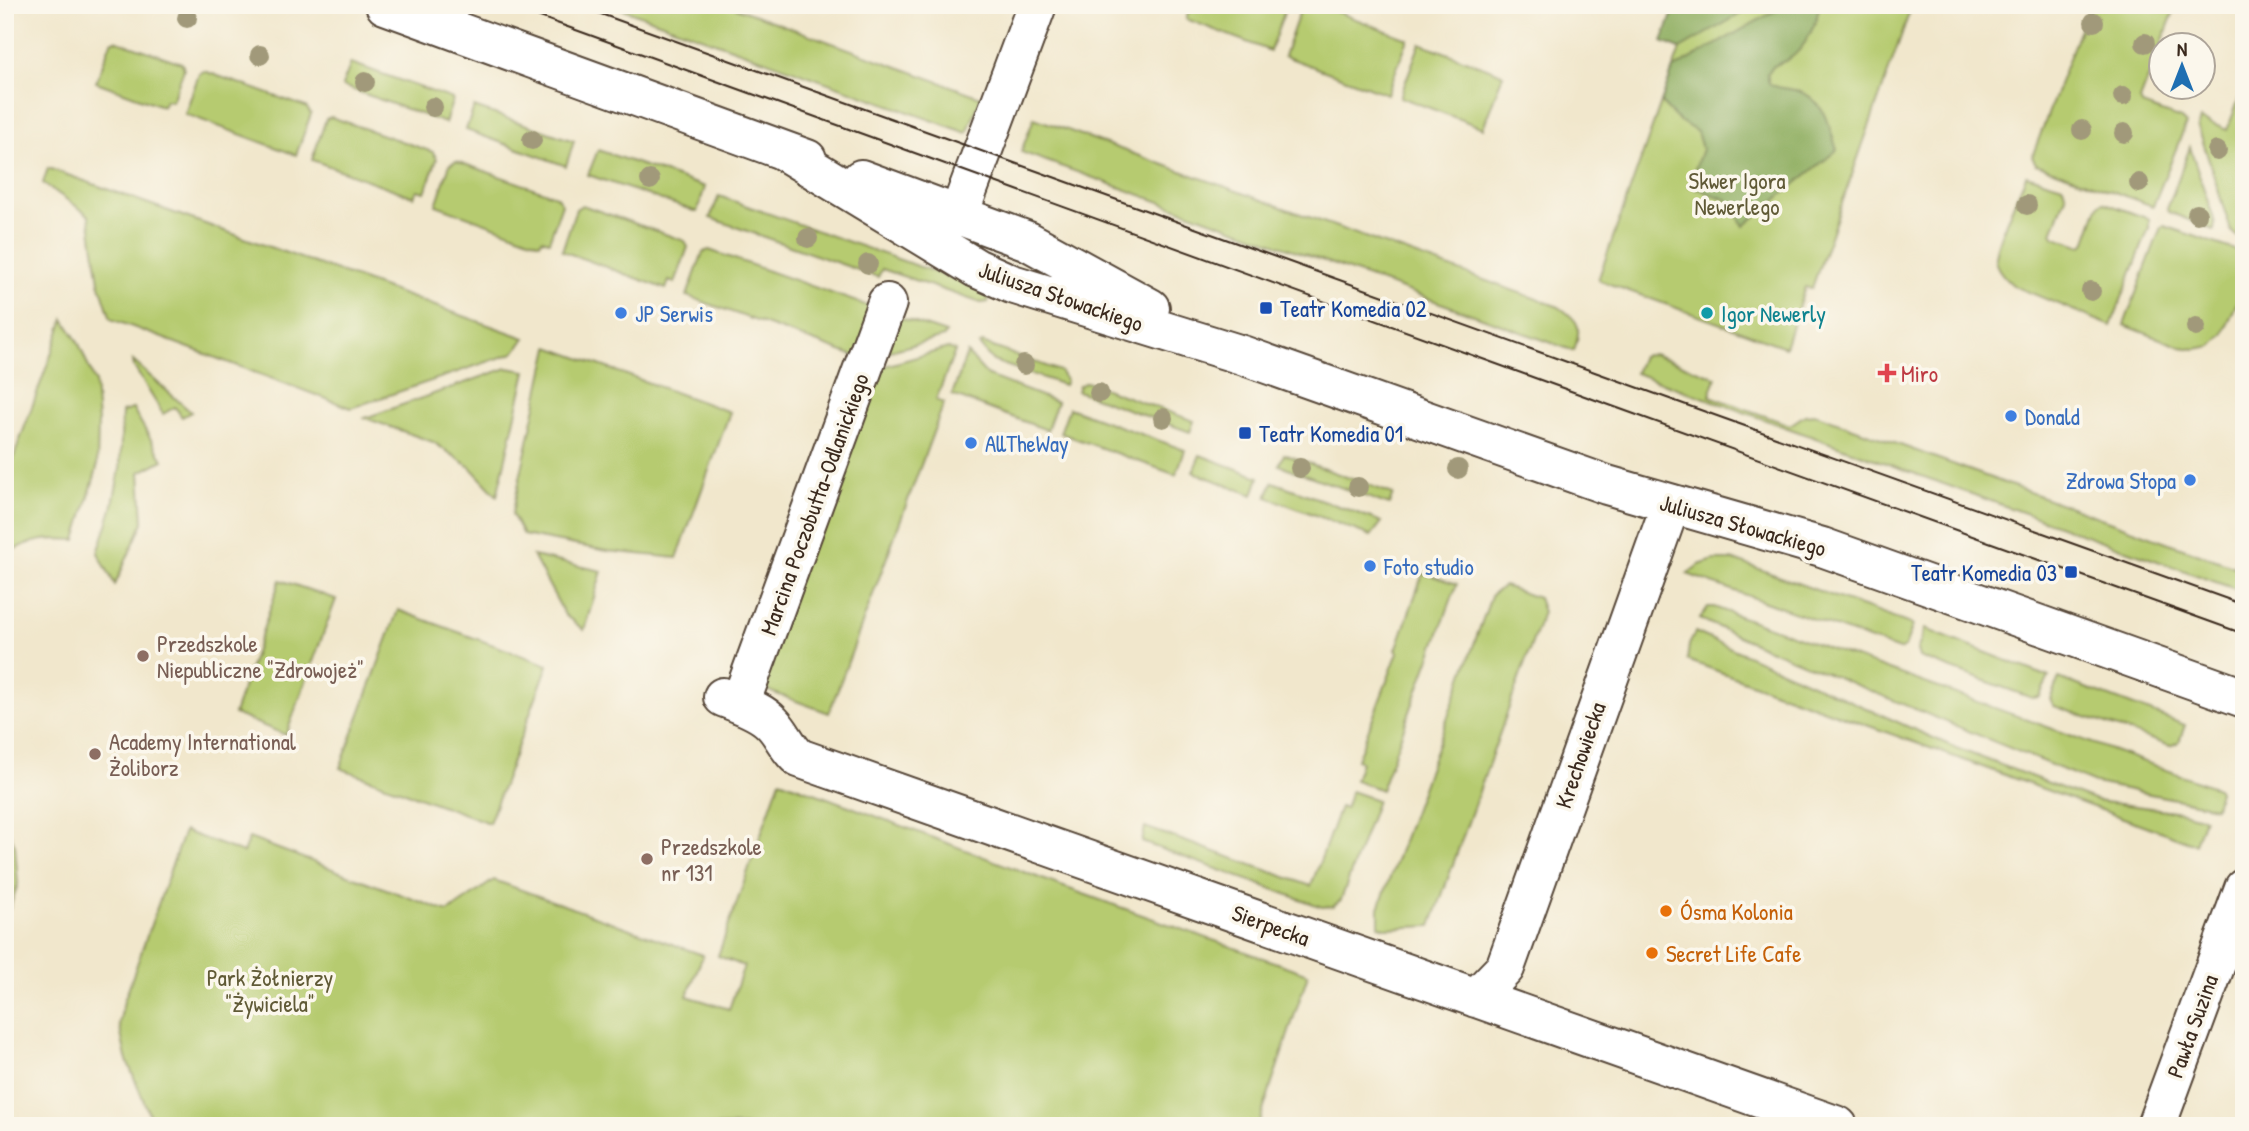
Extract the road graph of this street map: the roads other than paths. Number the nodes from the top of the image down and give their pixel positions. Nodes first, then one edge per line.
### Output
1 (385, 5) edge
2 (1037, 5) edge
3 (782, 150) junction
4 (959, 214) junction
5 (887, 303) dead end
6 (1242, 355) junction
7 (1671, 504) junction
8 (2244, 698) edge
9 (731, 701) joint
10 (2244, 888) edge
11 (1476, 998) junction
12 (1838, 1126) edge
13 (2156, 1126) edge

1 - 3 street, Juliusza Słowackiego
2 - 4 street
3 - 4 street, Juliusza Słowackiego
3 - 6 street, Juliusza Słowackiego
4 - 6 street, Juliusza Słowackiego
5 - 9 street, Marcina Poczobutta-Odlanickiego
6 - 7 street, Juliusza Słowackiego
7 - 8 street, Juliusza Słowackiego
7 - 11 street, Krechowiecka
9 - 11 street, Sierpecka
10 - 13 street, Pawła Suzina
11 - 12 street, Sierpecka

